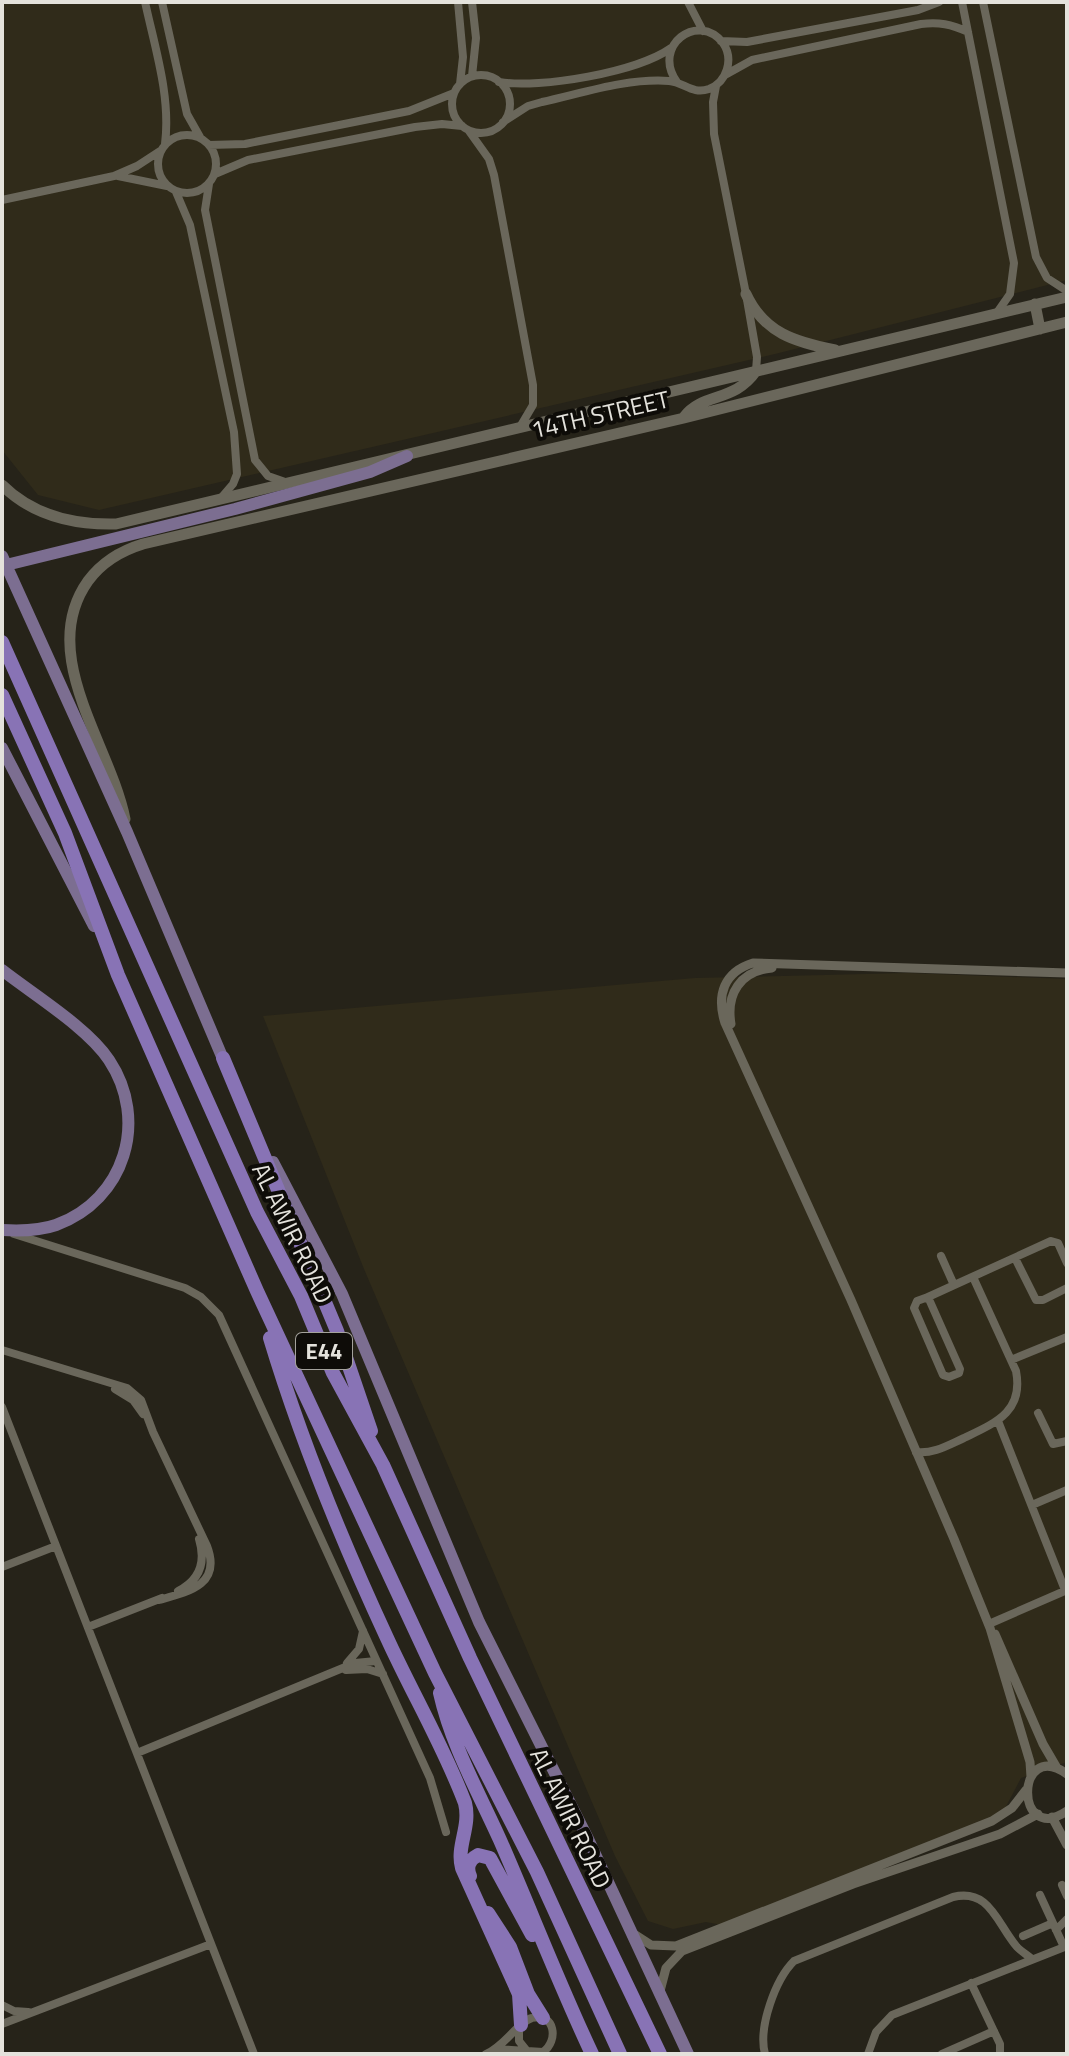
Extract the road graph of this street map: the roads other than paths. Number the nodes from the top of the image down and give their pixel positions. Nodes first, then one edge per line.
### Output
1 (145, 2) edge
2 (162, 2) edge
3 (458, 2) edge
4 (472, 2) edge
5 (688, 2) edge
6 (939, 2) edge
7 (962, 2) edge
8 (983, 2) edge
9 (703, 31) junction
10 (968, 32) junction
11 (721, 41) junction
12 (672, 47) junction
13 (472, 76) junction
14 (725, 76) junction
15 (499, 82) junction
16 (677, 82) junction
17 (460, 84) junction
18 (716, 86) junction
19 (454, 93) junction
20 (503, 122) junction
21 (465, 128) junction
22 (201, 138) junction
23 (209, 145) junction
24 (163, 147) junction
25 (215, 174) junction
26 (114, 176) junction
27 (209, 184) junction
28 (167, 186) junction
29 (176, 192) junction
30 (2, 200) edge
31 (1033, 244) junction
32 (1013, 250) junction
33 (1067, 291) edge
34 (746, 294) junction
35 (1067, 297) edge
36 (1035, 304) junction
37 (996, 314) junction
38 (1067, 322) edge
39 (1040, 329) junction
40 (840, 351) junction
41 (756, 371) junction
42 (226, 399) junction
43 (684, 418) junction
44 (516, 430) junction
45 (253, 447) junction
46 (407, 456) junction
47 (288, 483) junction
48 (2, 485) edge
49 (220, 499) junction
50 (2, 556) edge
51 (2, 566) edge
52 (2, 642) edge
53 (2, 695) edge
54 (2, 748) edge
55 (127, 832) junction
56 (2, 970) edge
57 (1067, 973) edge
58 (118, 975) junction
59 (223, 1058) junction
60 (2, 1230) edge
61 (941, 1256) dead end
62 (1015, 1258) junction
63 (1067, 1263) edge
64 (973, 1277) junction
65 (954, 1285) junction
66 (1067, 1288) edge
67 (257, 1291) junction
68 (928, 1297) junction
69 (1067, 1337) edge
70 (2, 1350) edge
71 (1011, 1360) junction
72 (2, 1407) edge
73 (1038, 1413) dead end
74 (998, 1421) junction
75 (1067, 1441) edge
76 (935, 1451) junction
77 (916, 1452) junction
78 (383, 1465) junction
79 (922, 1465) junction
80 (1067, 1490) edge
81 (1032, 1505) junction
82 (56, 1546) junction
83 (2, 1567) edge
84 (1066, 1590) edge
85 (989, 1626) junction
86 (88, 1627) junction
87 (363, 1631) junction
88 (376, 1661) junction
89 (333, 1673) junction
90 (435, 1673) junction
91 (383, 1674) junction
92 (137, 1753) junction
93 (1064, 1772) edge
94 (1031, 1777) junction
95 (1026, 1790) junction
96 (1067, 1811) edge
97 (1038, 1814) junction
98 (1052, 1817) junction
99 (446, 1832) dead end
100 (1067, 1845) edge
101 (1062, 1885) dead end
102 (1040, 1895) dead end
103 (1067, 1896) edge
104 (1067, 1919) edge
105 (1054, 1927) junction
106 (632, 1932) junction
107 (1023, 1936) dead end
108 (211, 1944) junction
109 (1066, 1946) edge
110 (546, 1951) junction
111 (1032, 1959) junction
112 (971, 1983) junction
113 (660, 1991) junction
114 (2, 2005) edge
115 (33, 2012) junction
116 (543, 2018) junction
117 (2, 2024) edge
118 (520, 2027) junction
119 (994, 2031) junction
120 (554, 2038) junction
121 (498, 2049) junction
122 (530, 2052) edge
123 (254, 2054) edge
124 (486, 2054) edge
125 (557, 2054) edge
126 (592, 2054) edge
127 (620, 2054) edge
128 (660, 2054) edge
129 (688, 2054) edge
130 (765, 2054) edge
131 (868, 2054) edge
132 (942, 2054) edge
133 (1000, 2054) edge

1 - 24 street
2 - 22 street
3 - 17 street
4 - 13 street
5 - 9 street
6 - 11 street
7 - 10 street
8 - 31 street
9 - 11 street
9 - 12 street
10 - 14 street
10 - 32 street
11 - 14 street
12 - 15 street
12 - 16 street
13 - 15 street
13 - 17 street
14 - 18 street
15 - 20 street
16 - 18 street
16 - 20 street
17 - 19 street
18 - 34 street
19 - 21 street
19 - 23 street
20 - 21 street
21 - 25 street
21 - 44 street
22 - 23 street
22 - 24 street
23 - 25 street
24 - 26 street
24 - 28 street
25 - 27 street
26 - 28 street
26 - 30 street
27 - 29 street
27 - 45 street
28 - 29 street
29 - 42 street
31 - 32 street
31 - 33 street
32 - 37 street
34 - 40 main road
34 - 41 street
35 - 36 main road, 14TH STREET
36 - 37 main road, 14TH STREET
36 - 39 main road
37 - 40 main road, 14TH STREET
38 - 39 main road, 14TH STREET
39 - 43 main road, 14TH STREET
40 - 41 main road, 14TH STREET
41 - 43 main road
41 - 44 main road, 14TH STREET
42 - 45 street
42 - 49 street
43 - 55 main road, 14TH STREET
44 - 46 main road, 14TH STREET
45 - 47 street
46 - 47 main road, 14TH STREET
46 - 51 main road
47 - 49 main road, 14TH STREET
48 - 49 main road, 14TH STREET
50 - 55 main road
52 - 78 highway, AL AWIR ROAD / E44
53 - 58 highway, E44
54 - 58 main road
55 - 59 main road
56 - 60 main road
57 - 77 street
58 - 67 highway, E44
59 - 78 highway
59 - 106 main road
60 - 87 street
61 - 65 street
62 - 63 street
62 - 64 street
62 - 66 street
64 - 65 street
64 - 71 street
65 - 68 street
67 - 90 highway, E44
67 - 118 highway
68 - 68 street
69 - 71 street
70 - 86 street
71 - 74 street
72 - 82 street
73 - 75 street
74 - 76 street
74 - 81 street
76 - 77 street
76 - 79 street
77 - 79 street
78 - 128 highway, AL AWIR ROAD / E44
79 - 85 street
80 - 81 street
81 - 84 street
82 - 83 street
82 - 86 street
84 - 85 street
85 - 93 street
85 - 94 street
86 - 92 street
87 - 88 street
87 - 89 street
88 - 89 street
88 - 91 street
89 - 91 street
89 - 92 street
90 - 110 highway
90 - 127 highway, E44
91 - 99 street
92 - 108 street
93 - 94 street
94 - 95 street
95 - 97 street
95 - 106 street
96 - 98 street
97 - 98 street
97 - 113 street
98 - 100 street
101 - 103 street
102 - 105 street
104 - 105 street
105 - 107 street
105 - 109 street
106 - 113 main road
108 - 115 street
108 - 123 street
109 - 111 street
110 - 116 highway
110 - 126 highway
111 - 112 street
111 - 130 street
112 - 119 street
112 - 131 street
113 - 129 main road
114 - 115 street
115 - 117 street
116 - 118 street
116 - 120 street
118 - 121 street
118 - 122 street
119 - 132 street
119 - 133 street
120 - 122 street
120 - 125 street
121 - 122 street
121 - 124 street

